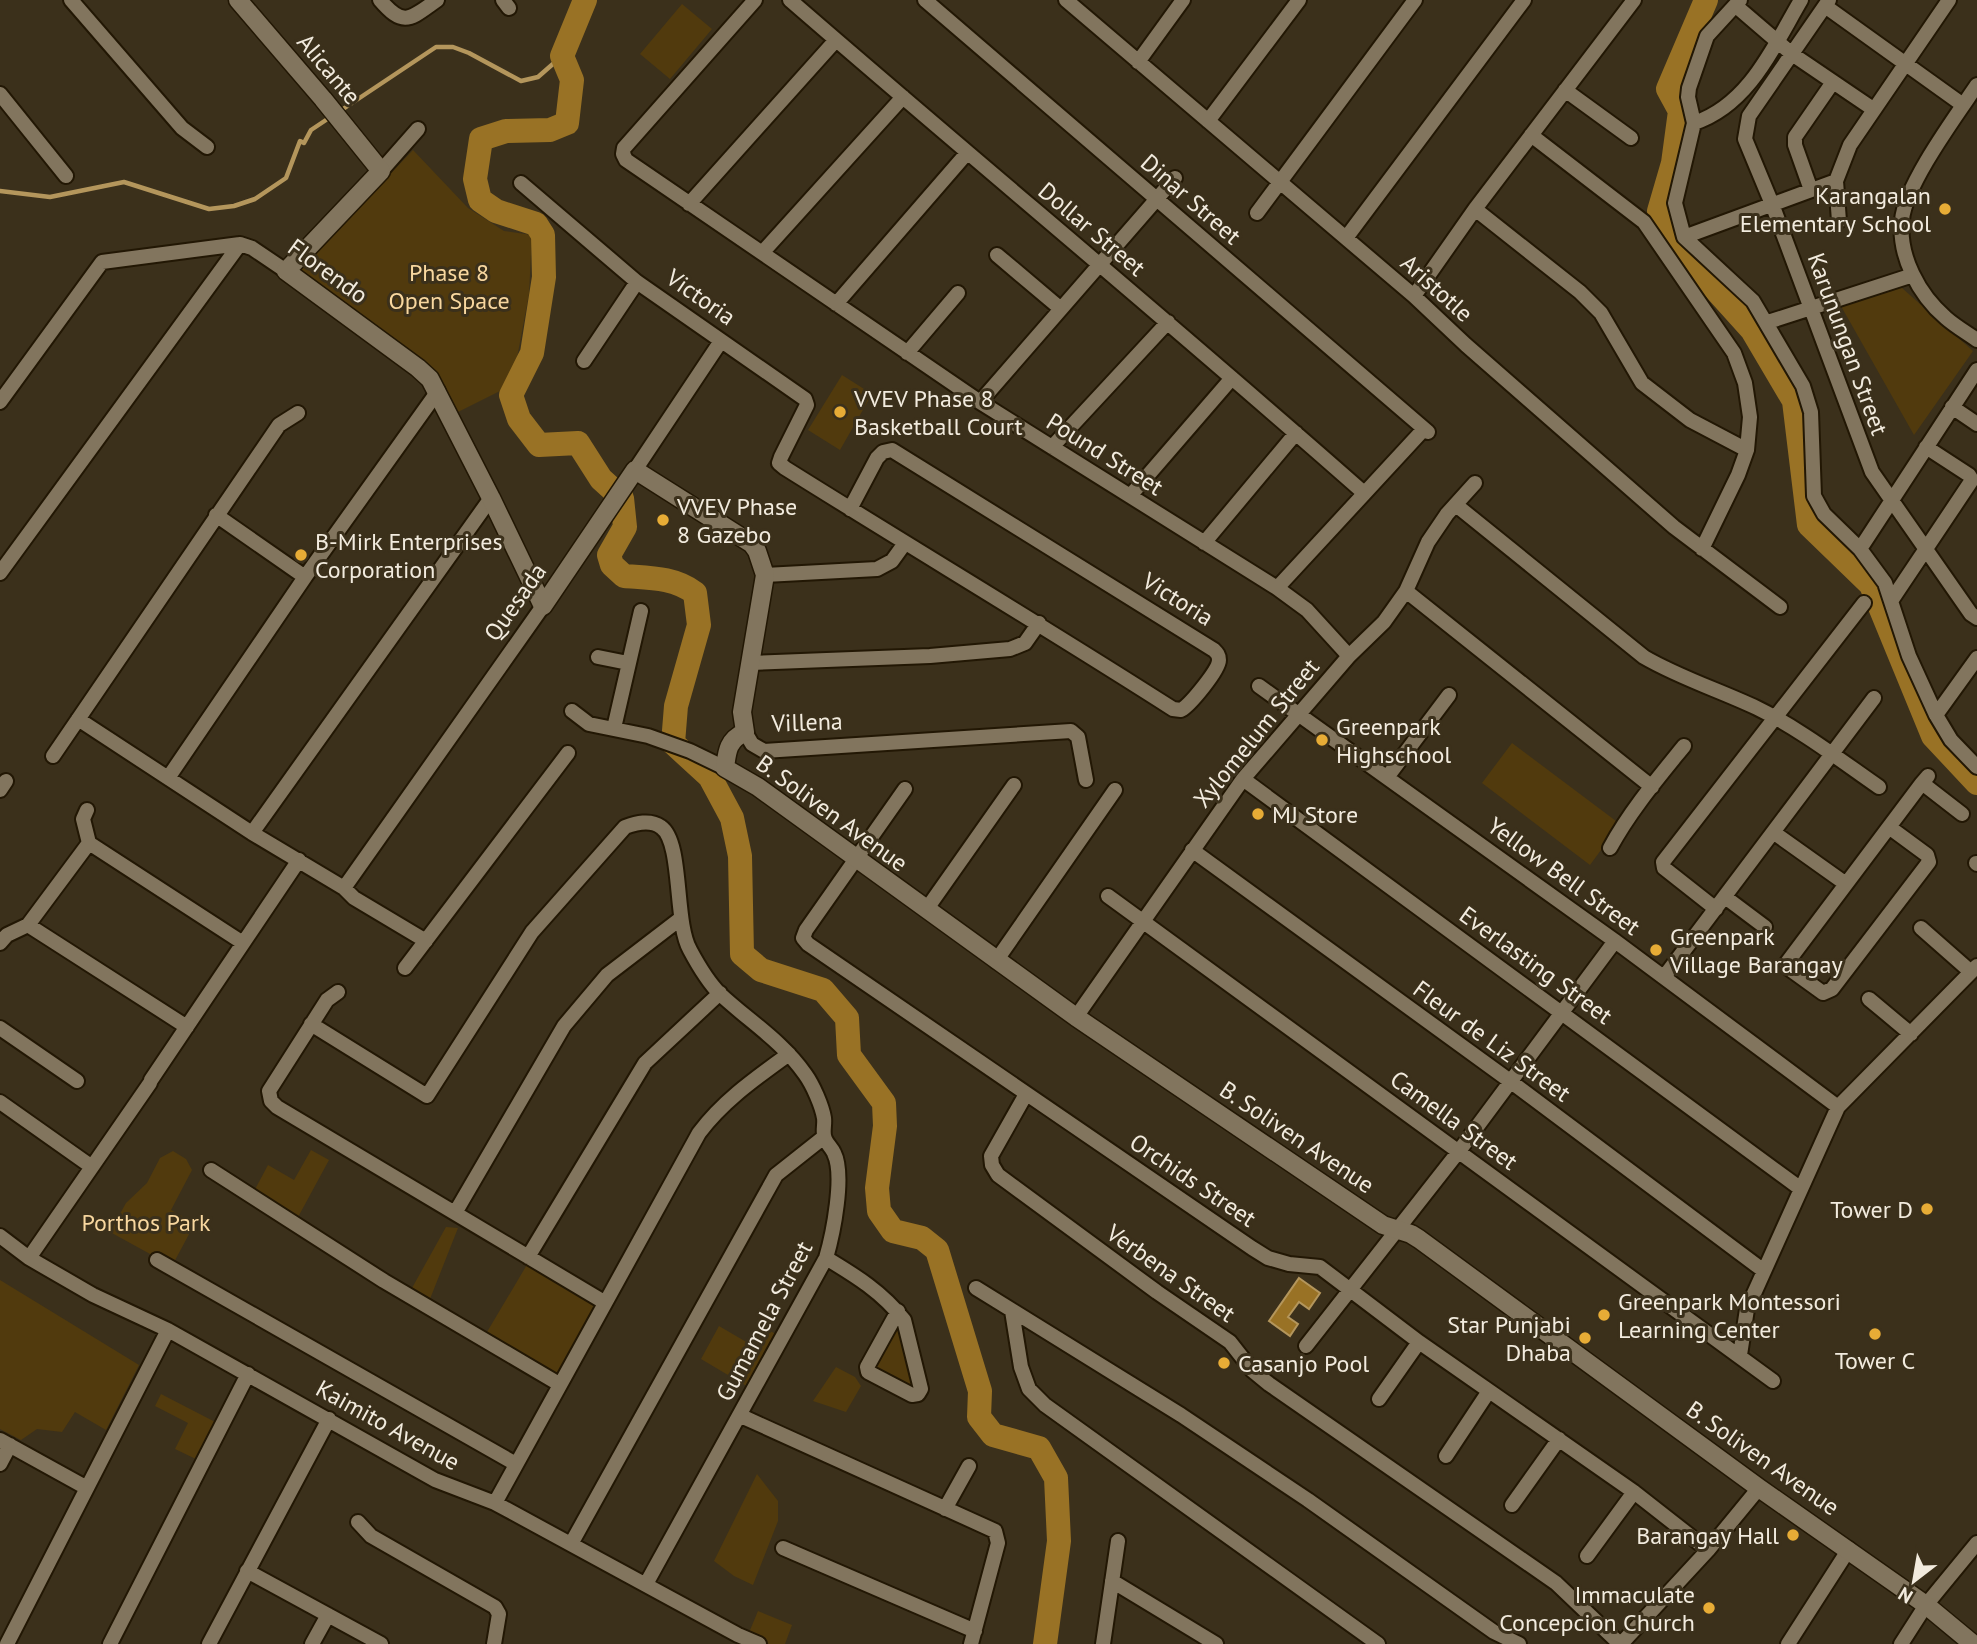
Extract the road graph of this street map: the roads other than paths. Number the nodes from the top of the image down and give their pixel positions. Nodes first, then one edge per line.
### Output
1 (71, 0) edge
2 (238, 0) edge
3 (380, 0) edge
4 (437, 0) edge
5 (755, 0) edge
6 (790, 0) edge
7 (925, 0) edge
8 (1183, 0) edge
9 (1299, 0) edge
10 (1415, 0) edge
11 (1524, 0) edge
12 (1634, 0) edge
13 (1801, 0) edge
14 (1949, 0) edge
15 (1071, 2) edge
16 (1738, 3) edge
17 (1827, 3) edge
18 (836, 40) junction
19 (1777, 40) junction
20 (1793, 54) junction
21 (1138, 62) junction
22 (1906, 62) junction
23 (1833, 82) junction
24 (1977, 85) edge
25 (1565, 90) junction
26 (0, 94) edge
27 (903, 97) junction
28 (1963, 105) junction
29 (1873, 109) junction
30 (1208, 121) junction
31 (1694, 123) junction
32 (418, 129) dead end
33 (1531, 135) junction
34 (1631, 138) dead end
35 (207, 148) dead end
36 (967, 153) junction
37 (381, 171) junction
38 (66, 176) dead end
39 (1175, 178) dead end
40 (1836, 181) junction
41 (1281, 182) junction
42 (521, 183) dead end
43 (1811, 190) junction
44 (1157, 199) junction
45 (689, 204) junction
46 (1772, 204) junction
47 (1475, 209) junction
48 (1257, 214) dead end
49 (1839, 221) dead end
50 (1684, 237) junction
51 (1346, 238) junction
52 (240, 244) junction
53 (762, 253) junction
54 (996, 255) dead end
55 (1100, 265) junction
56 (286, 271) junction
57 (1913, 275) junction
58 (636, 282) junction
59 (958, 293) dead end
60 (1414, 296) junction
61 (836, 304) junction
62 (1810, 308) junction
63 (1060, 309) junction
64 (1168, 322) junction
65 (1768, 322) junction
66 (1977, 340) edge
67 (721, 341) junction
68 (906, 353) junction
69 (584, 361) dead end
70 (1977, 370) edge
71 (1232, 377) junction
72 (438, 391) junction
73 (0, 402) edge
74 (980, 402) junction
75 (1952, 407) junction
76 (298, 413) dead end
77 (1977, 424) edge
78 (1296, 433) junction
79 (1052, 447) junction
80 (1926, 447) junction
81 (1747, 450) junction
82 (631, 476) junction
83 (1475, 483) dead end
84 (1364, 493) junction
85 (1130, 496) junction
86 (491, 498) junction
87 (1890, 501) junction
88 (1456, 505) junction
89 (850, 509) junction
90 (216, 515) junction
91 (905, 542) junction
92 (1205, 543) junction
93 (1702, 549) junction
94 (1860, 549) junction
95 (1926, 550) junction
96 (5, 556) edge
97 (0, 573) edge
98 (765, 575) junction
99 (305, 577) junction
100 (1277, 588) junction
101 (1406, 590) junction
102 (1891, 601) junction
103 (1864, 603) dead end
104 (543, 606) junction
105 (1780, 607) dead end
106 (641, 611) dead end
107 (1977, 618) edge
108 (1039, 623) junction
109 (1349, 656) junction
110 (597, 657) dead end
111 (1977, 658) edge
112 (628, 663) junction
113 (750, 663) junction
114 (1259, 686) dead end
115 (1449, 695) dead end
116 (1874, 698) dead end
117 (572, 711) dead end
118 (1298, 715) junction
119 (1936, 715) junction
120 (1776, 718) junction
121 (78, 719) junction
122 (614, 728) junction
123 (745, 732) junction
124 (1684, 746) dead end
125 (568, 753) dead end
126 (1832, 754) junction
127 (53, 756) dead end
128 (1977, 767) edge
129 (725, 768) junction
130 (1388, 776) junction
131 (168, 778) junction
132 (1243, 779) junction
133 (1086, 780) dead end
134 (1014, 785) dead end
135 (1652, 787) junction
136 (1879, 787) dead end
137 (905, 789) dead end
138 (1115, 790) dead end
139 (87, 810) dead end
140 (1962, 814) dead end
141 (1889, 827) junction
142 (1773, 832) junction
143 (252, 833) junction
144 (89, 843) junction
145 (1610, 848) dead end
146 (1192, 849) junction
147 (299, 860) junction
148 (855, 860) junction
149 (1846, 884) junction
150 (344, 888) junction
151 (1108, 896) dead end
152 (1720, 903) junction
153 (926, 910) junction
154 (680, 919) junction
155 (1142, 921) junction
156 (28, 925) junction
157 (1765, 927) dead end
158 (1921, 928) dead end
159 (425, 941) junction
160 (1615, 941) junction
161 (0, 943) edge
162 (243, 943) junction
163 (996, 961) junction
164 (405, 968) dead end
165 (1974, 969) edge
166 (1664, 977) junction
167 (338, 992) dead end
168 (720, 993) junction
169 (1869, 999) dead end
170 (1561, 1012) junction
171 (1076, 1017) junction
172 (311, 1024) junction
173 (187, 1027) junction
174 (0, 1028) edge
175 (1911, 1034) junction
176 (789, 1054) junction
177 (77, 1081) dead end
178 (1510, 1081) junction
179 (1026, 1094) junction
180 (0, 1102) edge
181 (1838, 1108) junction
182 (824, 1137) junction
183 (1459, 1151) junction
184 (92, 1167) junction
185 (211, 1170) dead end
186 (1801, 1189) junction
187 (455, 1213) junction
188 (1397, 1231) junction
189 (0, 1236) edge
190 (528, 1257) junction
191 (29, 1258) junction
192 (826, 1258) junction
193 (157, 1260) dead end
194 (1764, 1271) junction
195 (976, 1288) dead end
196 (1351, 1288) junction
197 (604, 1302) junction
198 (898, 1311) junction
199 (1012, 1311) junction
200 (168, 1330) junction
201 (1419, 1342) junction
202 (1306, 1346) dead end
203 (1740, 1355) junction
204 (248, 1374) junction
205 (1773, 1381) dead end
206 (559, 1384) junction
207 (1489, 1391) junction
208 (1379, 1399) dead end
209 (741, 1416) junction
210 (329, 1419) junction
211 (1559, 1439) junction
212 (5, 1442) edge
213 (1446, 1456) dead end
214 (0, 1464) edge
215 (516, 1464) junction
216 (969, 1466) dead end
217 (87, 1488) junction
218 (1759, 1488) junction
219 (1634, 1492) junction
220 (495, 1503) junction
221 (1512, 1505) dead end
222 (946, 1508) junction
223 (358, 1522) dead end
224 (1118, 1541) dead end
225 (1977, 1543) edge
226 (570, 1544) junction
227 (783, 1548) dead end
228 (1849, 1549) junction
229 (1708, 1550) junction
230 (1587, 1556) dead end
231 (247, 1571) junction
232 (1112, 1581) junction
233 (646, 1584) junction
234 (1926, 1605) junction
235 (327, 1615) junction
236 (973, 1638) edge
237 (7, 1644) edge
238 (110, 1644) edge
239 (209, 1644) edge
240 (312, 1644) edge
241 (382, 1644) edge
242 (494, 1644) edge
243 (759, 1644) edge
244 (1102, 1644) edge
245 (1216, 1644) edge
246 (1378, 1644) edge
247 (1519, 1644) edge
248 (1621, 1644) edge
249 (1788, 1644) edge
250 (1901, 1644) edge
251 (1973, 1644) edge

1 - 35 street
2 - 37 street, Alicante
3 - 4 street
5 - 45 street, Pound Street
6 - 18 street, Dollar Street
7 - 44 street, Dinar Street
8 - 21 street
9 - 30 street
10 - 41 street
11 - 51 street
12 - 25 street
13 - 19 street
14 - 22 street
15 - 21 street, Aristotle
16 - 19 street
16 - 31 street
17 - 20 street, Karunungan Street
17 - 22 street
18 - 27 street, Dollar Street
18 - 45 street
19 - 20 street
19 - 31 street
20 - 23 street
20 - 46 street, Karunungan Street
21 - 30 street, Aristotle
22 - 28 street
22 - 29 street
23 - 29 street
23 - 43 street
24 - 28 street
25 - 33 street
25 - 34 street
26 - 38 street
27 - 36 street, Dollar Street
27 - 53 street
28 - 57 street
29 - 40 street
30 - 41 street, Aristotle
31 - 50 street
32 - 37 street
33 - 47 street
33 - 81 street
36 - 55 street, Dollar Street
36 - 61 street
37 - 56 street
39 - 44 street
40 - 43 street
40 - 49 street
41 - 48 street
41 - 51 street, Aristotle
42 - 58 street, Victoria
43 - 46 street
44 - 55 street
44 - 84 street, Dinar Street
45 - 53 street, Pound Street
46 - 50 street
46 - 62 street, Karunungan Street
47 - 60 street
47 - 81 street
50 - 65 street
51 - 60 street, Aristotle
52 - 56 street, Florendo
52 - 73 street
52 - 96 street
53 - 61 street, Pound Street
54 - 63 street
55 - 63 street
55 - 64 street, Dollar Street
56 - 72 street, Florendo
57 - 62 street
57 - 66 street
58 - 67 street, Victoria
58 - 69 street
59 - 68 street
60 - 93 street, Aristotle
61 - 68 street, Pound Street
62 - 65 street
62 - 87 street, Karunungan Street
63 - 74 street
64 - 71 street, Dollar Street
64 - 79 street
65 - 94 street
67 - 82 street, Quesada
67 - 89 street, Victoria
68 - 74 street, Pound Street
70 - 75 street
71 - 78 street, Dollar Street
71 - 85 street
72 - 86 street, Florendo
72 - 99 street
74 - 79 street, Pound Street
75 - 77 street
75 - 80 street
76 - 90 street
78 - 84 street, Dollar Street
78 - 92 street
79 - 85 street, Pound Street
80 - 87 street
80 - 95 street
81 - 93 street
82 - 98 street
82 - 104 street, Quesada
83 - 88 street, Xylomelum Street
84 - 100 street
85 - 92 street, Pound Street
86 - 104 street, Florendo
86 - 143 street
87 - 94 street
87 - 95 street, Karunungan Street
88 - 101 street, Xylomelum Street
88 - 120 street
89 - 91 street, Victoria
89 - 108 street, Victoria
90 - 99 street
90 - 121 street
91 - 98 street
91 - 108 street, Victoria
92 - 100 street, Pound Street
93 - 105 street, Aristotle
94 - 102 street
95 - 102 street
95 - 107 street, Karunungan Street
96 - 97 street
98 - 113 street, Villena
99 - 131 street
100 - 109 street, Pound Street
101 - 109 street, Xylomelum Street
101 - 135 street
102 - 119 street
103 - 120 street
104 - 150 street, Quesada
106 - 112 street
108 - 113 street
109 - 118 street, Xylomelum Street
110 - 112 street
111 - 119 street
112 - 122 street
113 - 123 street, Villena
114 - 118 street, Yellow Bell Street
115 - 130 street
116 - 126 street
117 - 122 street, B. Soliven Avenue
118 - 130 street, Yellow Bell Street
118 - 132 street, Xylomelum Street
119 - 128 street
120 - 126 street
120 - 152 street
121 - 127 street
121 - 131 street
122 - 129 street, B. Soliven Avenue
123 - 129 street
123 - 133 street, Villena
124 - 135 street
125 - 159 street
126 - 136 street
126 - 142 street
129 - 148 street, B. Soliven Avenue
130 - 160 street, Yellow Bell Street
131 - 143 street
132 - 146 street, Xylomelum Street
132 - 170 street, Everlasting Street
134 - 153 street
135 - 145 street
137 - 148 street, Orchids Street
138 - 163 street
139 - 144 street
140 - 141 street
141 - 149 street
141 - 149 street
142 - 149 street
142 - 152 street
143 - 147 street
144 - 156 street
144 - 162 street
146 - 155 street, Xylomelum Street
146 - 178 street, Fleur de Liz Street
147 - 150 street
147 - 162 street
148 - 153 street, B. Soliven Avenue
148 - 179 street, Orchids Street
150 - 159 street
151 - 155 street, Camella Street
152 - 157 street
152 - 166 street
153 - 163 street, B. Soliven Avenue
154 - 168 street, Gumamela Street
154 - 172 street, Gumamela Street
154 - 187 street
155 - 171 street, Xylomelum Street
155 - 183 street, Camella Street
156 - 161 street
156 - 173 street
158 - 165 street
159 - 164 street
160 - 166 street, Yellow Bell Street
160 - 170 street
162 - 173 street
163 - 171 street, B. Soliven Avenue
165 - 175 street
166 - 181 street, Yellow Bell Street
167 - 172 street
168 - 176 street, Gumamela Street
168 - 190 street
169 - 175 street
170 - 178 street
170 - 186 street, Everlasting Street
171 - 188 street, B. Soliven Avenue
172 - 187 street
173 - 184 street
174 - 177 street
175 - 181 street
176 - 182 street, Gumamela Street
176 - 197 street
178 - 183 street
178 - 194 street, Fleur de Liz Street
179 - 196 street, Orchids Street
179 - 248 street, Verbena Street
180 - 184 street
181 - 186 street
182 - 192 street, Gumamela Street
182 - 226 street
183 - 188 street
183 - 203 street, Camella Street
184 - 191 street
185 - 206 street
186 - 194 street
187 - 190 street
188 - 196 street
188 - 218 street, B. Soliven Avenue
189 - 191 street, Kaimito Avenue
190 - 197 street
191 - 200 street, Kaimito Avenue
192 - 198 street
192 - 209 street, Gumamela Street
193 - 215 street
194 - 203 street
195 - 199 street
196 - 201 street, Orchids Street
196 - 202 street
197 - 206 street
198 - 198 street
199 - 246 street
199 - 247 street
200 - 204 street, Kaimito Avenue
200 - 217 street
201 - 207 street, Orchids Street
201 - 208 street
203 - 205 street, Camella Street
204 - 210 street, Kaimito Avenue
204 - 238 street
206 - 215 street
207 - 211 street, Orchids Street
207 - 213 street
209 - 222 street
209 - 233 street, Gumamela Street
210 - 220 street, Kaimito Avenue
210 - 231 street
211 - 219 street, Orchids Street
211 - 221 street
212 - 214 street
212 - 217 street
215 - 220 street
216 - 222 street
217 - 237 street
218 - 228 street, B. Soliven Avenue
218 - 229 street
219 - 229 street, Orchids Street
219 - 230 street
220 - 226 street, Kaimito Avenue
222 - 236 street
223 - 242 street
224 - 232 street
225 - 234 street
226 - 233 street, Kaimito Avenue
227 - 236 street
228 - 234 street, B. Soliven Avenue
228 - 249 street
229 - 248 street
231 - 235 street
231 - 239 street
232 - 244 street
232 - 245 street
233 - 243 street, Kaimito Avenue
234 - 250 street
234 - 251 street, B. Soliven Avenue
235 - 240 street
235 - 241 street

